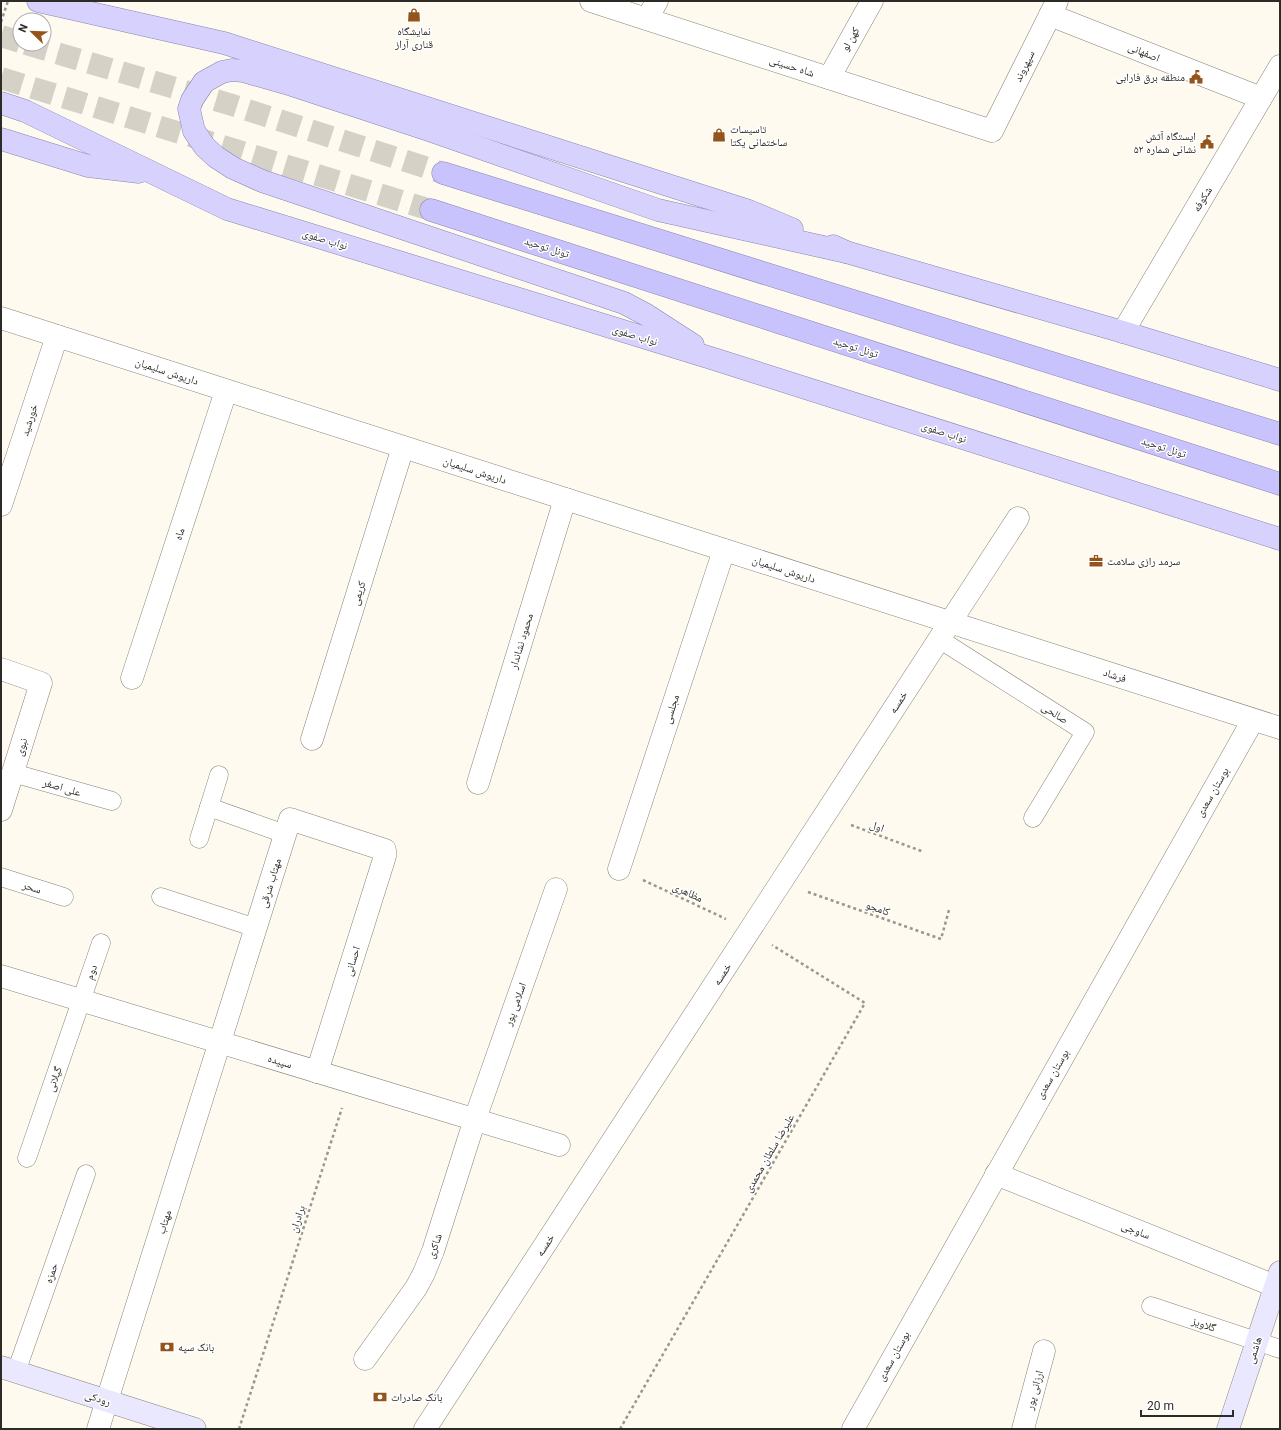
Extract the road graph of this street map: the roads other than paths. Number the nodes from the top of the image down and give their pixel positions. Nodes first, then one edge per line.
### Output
1 (38, 1) edge
2 (69, 1) edge
3 (591, 1) edge
4 (872, 1) edge
5 (1053, 8) edge
6 (652, 10) edge
7 (92, 13) junction
8 (1280, 66) edge
9 (829, 78) junction
10 (1261, 98) junction
11 (1, 103) edge
12 (992, 131) joint
13 (1, 139) edge
14 (443, 173) tunnel mouth
15 (156, 174) junction
16 (432, 210) tunnel mouth
17 (846, 252) junction
18 (1, 318) edge
19 (1123, 332) junction
20 (57, 336) junction
21 (714, 359) junction
22 (1280, 380) edge
23 (226, 390) junction
24 (1280, 434) edge
25 (403, 447) junction
26 (1280, 484) edge
27 (565, 499) junction
28 (1, 505) edge
29 (1018, 518) dead end
30 (1280, 539) edge
31 (724, 550) junction
32 (944, 631) junction
33 (1, 669) edge
34 (132, 678) dead end
35 (1253, 720) junction
36 (1280, 728) edge
37 (312, 739) dead end
38 (13, 773) junction
39 (220, 775) dead end
40 (478, 783) dead end
41 (112, 801) dead end
42 (209, 807) junction
43 (1, 810) edge
44 (1033, 818) dead end
45 (285, 834) junction
46 (199, 839) dead end
47 (385, 850) joint
48 (619, 869) road end
49 (1, 877) edge
50 (556, 889) dead end
51 (64, 897) dead end
52 (161, 897) dead end
53 (256, 928) junction
54 (101, 943) dead end
55 (1, 976) edge
56 (81, 1001) junction
57 (220, 1043) junction
58 (317, 1072) junction
59 (475, 1119) junction
60 (559, 1145) dead end
61 (27, 1158) dead end
62 (86, 1174) dead end
63 (996, 1174) junction
64 (1278, 1279) edge
65 (1150, 1306) dead end
66 (1257, 1342) junction
67 (1280, 1349) edge
68 (1044, 1351) dead end
69 (365, 1358) dead end
70 (9, 1370) edge
71 (108, 1401) junction
72 (98, 1429) edge
73 (195, 1429) edge
74 (426, 1429) edge
75 (853, 1429) edge
76 (1023, 1429) edge
77 (1228, 1429) edge

1 - 7 main road
2 - 7 main road
3 - 6 street, شاه حسینی
4 - 9 street, کهن لو
5 - 10 street, اصفهانی
5 - 12 street, سپهروند
6 - 9 street, شاه حسینی
7 - 17 main road
8 - 10 street, شکوفه
9 - 12 street, شاه حسینی
10 - 19 street, شکوفه
11 - 15 main road, نواب صفوی
13 - 15 main road
14 - 24 highway
15 - 21 main road, نواب صفوی
16 - 26 highway, تونل توحید
17 - 19 main road
17 - 21 main road
18 - 20 street, داریوش سلیمیان
19 - 22 main road
20 - 23 street, داریوش سلیمیان
20 - 28 street, خورشید
21 - 30 main road, نواب صفوی
23 - 25 street, داریوش سلیمیان
23 - 34 street, ماه
25 - 27 street, داریوش سلیمیان
25 - 37 street, کریمی
27 - 31 street, داریوش سلیمیان
27 - 40 street, محمود نشاندار
29 - 32 street, خمسه
31 - 32 street, داریوش سلیمیان
31 - 48 street, مجلسی
32 - 35 street, فرشاد
32 - 44 lane, صالحی
32 - 74 street, خمسه
33 - 38 street, نبوی
35 - 36 street, فرشاد
35 - 63 street, بوستان سعدی
38 - 41 lane, علی اصغر
38 - 43 street, نبوی
39 - 42 lane
42 - 45 lane
42 - 46 lane
45 - 47 street, مهتاب شرقی
45 - 53 street, مهتاب شرقی
47 - 58 street, احسانی
49 - 51 lane, سحر
50 - 59 street, اسلامی پور
52 - 53 lane
53 - 57 street, مهتاب شرقی
54 - 56 lane, دوم
55 - 56 street, سپیده
56 - 57 street, سپیده
56 - 61 lane, گیلانی
57 - 58 street, سپیده
57 - 71 street, مهتاب
58 - 59 street, سپیده
59 - 60 street, سپیده
59 - 69 street, شاکری
62 - 70 lane, حمزه
63 - 64 street, ساوجی
63 - 75 street, بوستان سعدی
64 - 66 main road, هاشمی
65 - 66 lane, گلاویز
66 - 67 lane, گلاویز
66 - 77 main road, هاشمی
68 - 76 street, ارزانی پور
70 - 71 main road, رودکی
71 - 72 street, مهتاب
71 - 73 main road, رودکی

